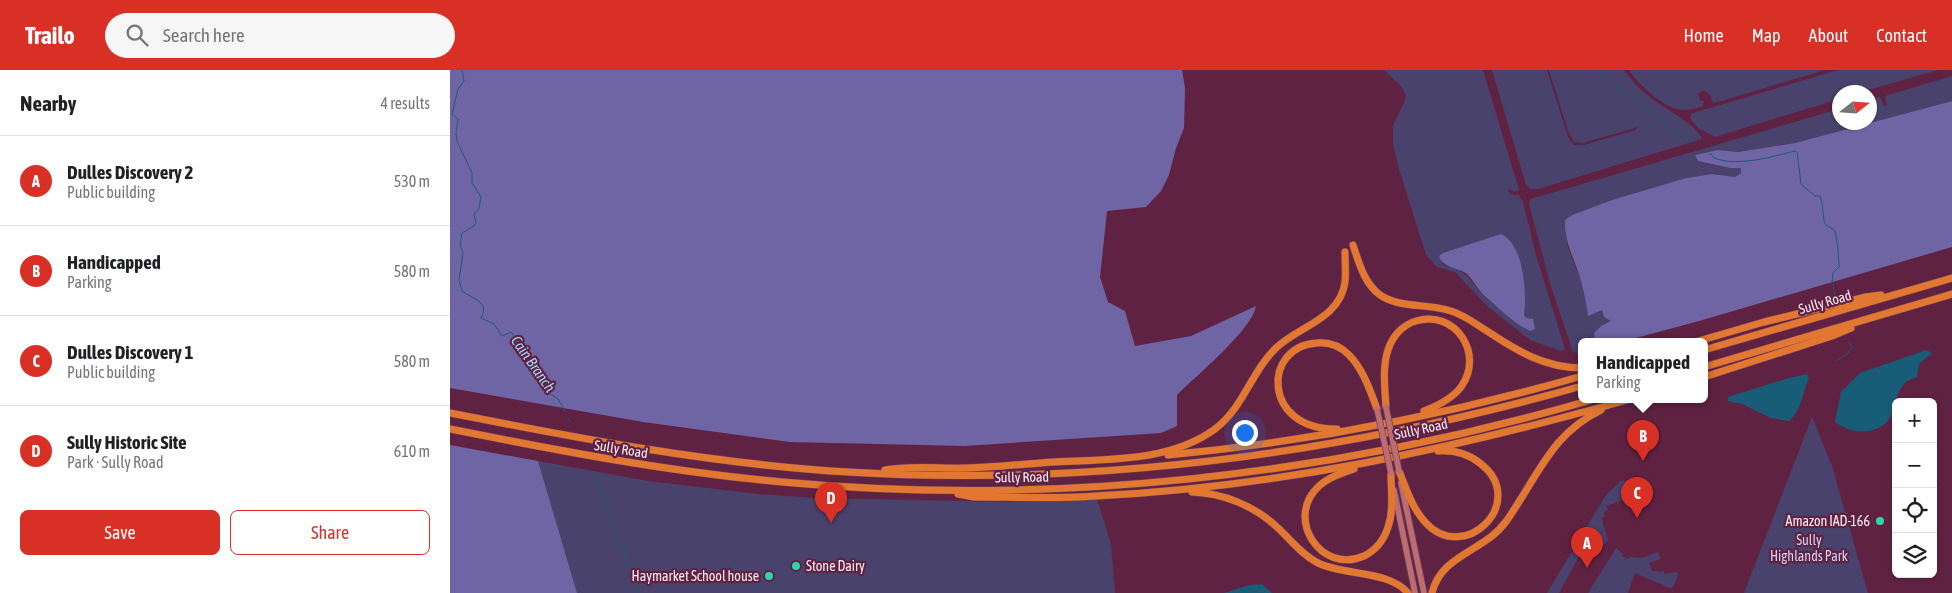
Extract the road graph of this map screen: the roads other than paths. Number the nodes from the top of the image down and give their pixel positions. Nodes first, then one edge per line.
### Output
1 (1353, 246) dead end
2 (1345, 252) dead end
3 (1952, 278) edge
4 (1899, 293) junction
5 (1952, 294) edge
6 (1878, 316) junction
7 (1708, 338) edge
8 (1708, 349) edge
9 (1708, 365) edge
10 (1578, 368) edge
11 (1708, 376) edge
12 (1578, 377) edge
13 (1578, 387) edge
14 (1580, 403) edge
15 (1616, 403) edge
16 (1623, 403) edge
17 (1386, 407) joint
18 (1377, 409) joint
19 (450, 413) edge
20 (1392, 421) junction
21 (1372, 425) junction
22 (450, 429) edge
23 (1425, 451) junction
24 (1125, 457) junction
25 (1398, 457) junction
26 (1399, 471) joint
27 (871, 473) junction
28 (1390, 473) junction
29 (1404, 489) junction
30 (935, 490) junction
31 (1161, 491) junction
32 (1408, 593) edge
33 (1415, 593) edge
34 (1424, 593) edge
35 (1432, 593) edge

1 - 10 highway
2 - 24 highway
3 - 4 highway, Sully Road
4 - 7 highway
4 - 8 highway, Sully Road
5 - 6 highway, Sully Road
6 - 9 highway, Sully Road
6 - 11 highway
12 - 20 highway
13 - 27 highway, Sully Road
14 - 30 highway, Sully Road
15 - 23 highway
16 - 35 highway
17 - 20 highway
17 - 26 main road, bridge
18 - 21 highway
18 - 28 main road, bridge
19 - 27 highway, Sully Road
20 - 21 highway
21 - 24 highway
22 - 30 highway, Sully Road
23 - 25 highway
23 - 29 highway
24 - 27 highway
25 - 28 highway
25 - 31 highway
26 - 29 highway
28 - 33 main road
29 - 34 main road
30 - 31 highway
31 - 32 highway

